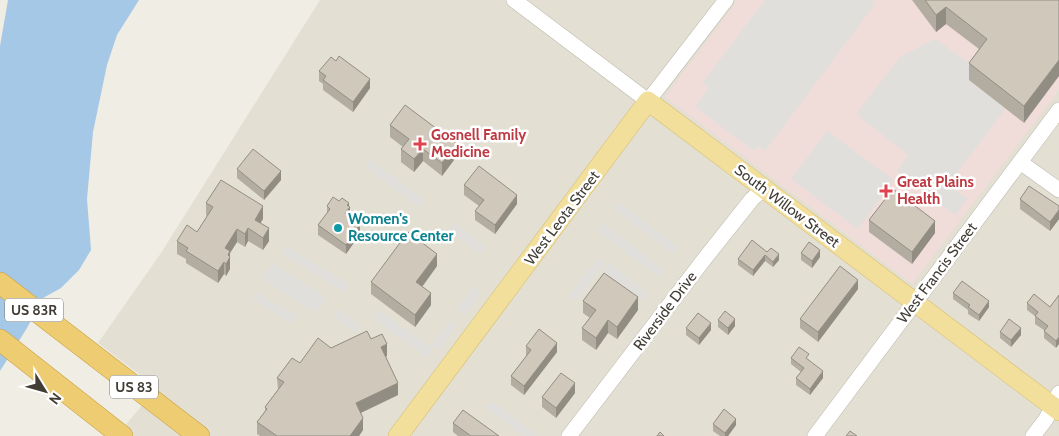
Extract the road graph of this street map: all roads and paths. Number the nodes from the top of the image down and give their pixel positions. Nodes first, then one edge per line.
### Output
1 (514, 0) edge
2 (726, 0) edge
3 (648, 101) junction
4 (1059, 110) edge
5 (1020, 162) junction
6 (764, 188) junction
7 (1059, 190) edge
8 (0, 283) edge
9 (915, 303) junction
10 (69, 337) joint
11 (0, 340) edge
12 (1057, 404) edge
13 (122, 436) edge
14 (199, 436) edge
15 (398, 436) edge
16 (569, 436) edge
17 (815, 436) edge
18 (1032, 436) edge

1 - 3 street, South Willow Street
2 - 3 street, West Leota Street
3 - 6 main road, South Willow Street
3 - 15 main road, West Leota Street
4 - 5 street, West Francis Street
5 - 7 street
5 - 9 street, West Francis Street
6 - 9 main road, South Willow Street
6 - 16 street, Riverside Drive
8 - 10 highway, US 83R
9 - 12 main road, South Willow Street
9 - 17 street, West Francis Street
10 - 14 highway, US 83
11 - 13 highway
12 - 18 street

